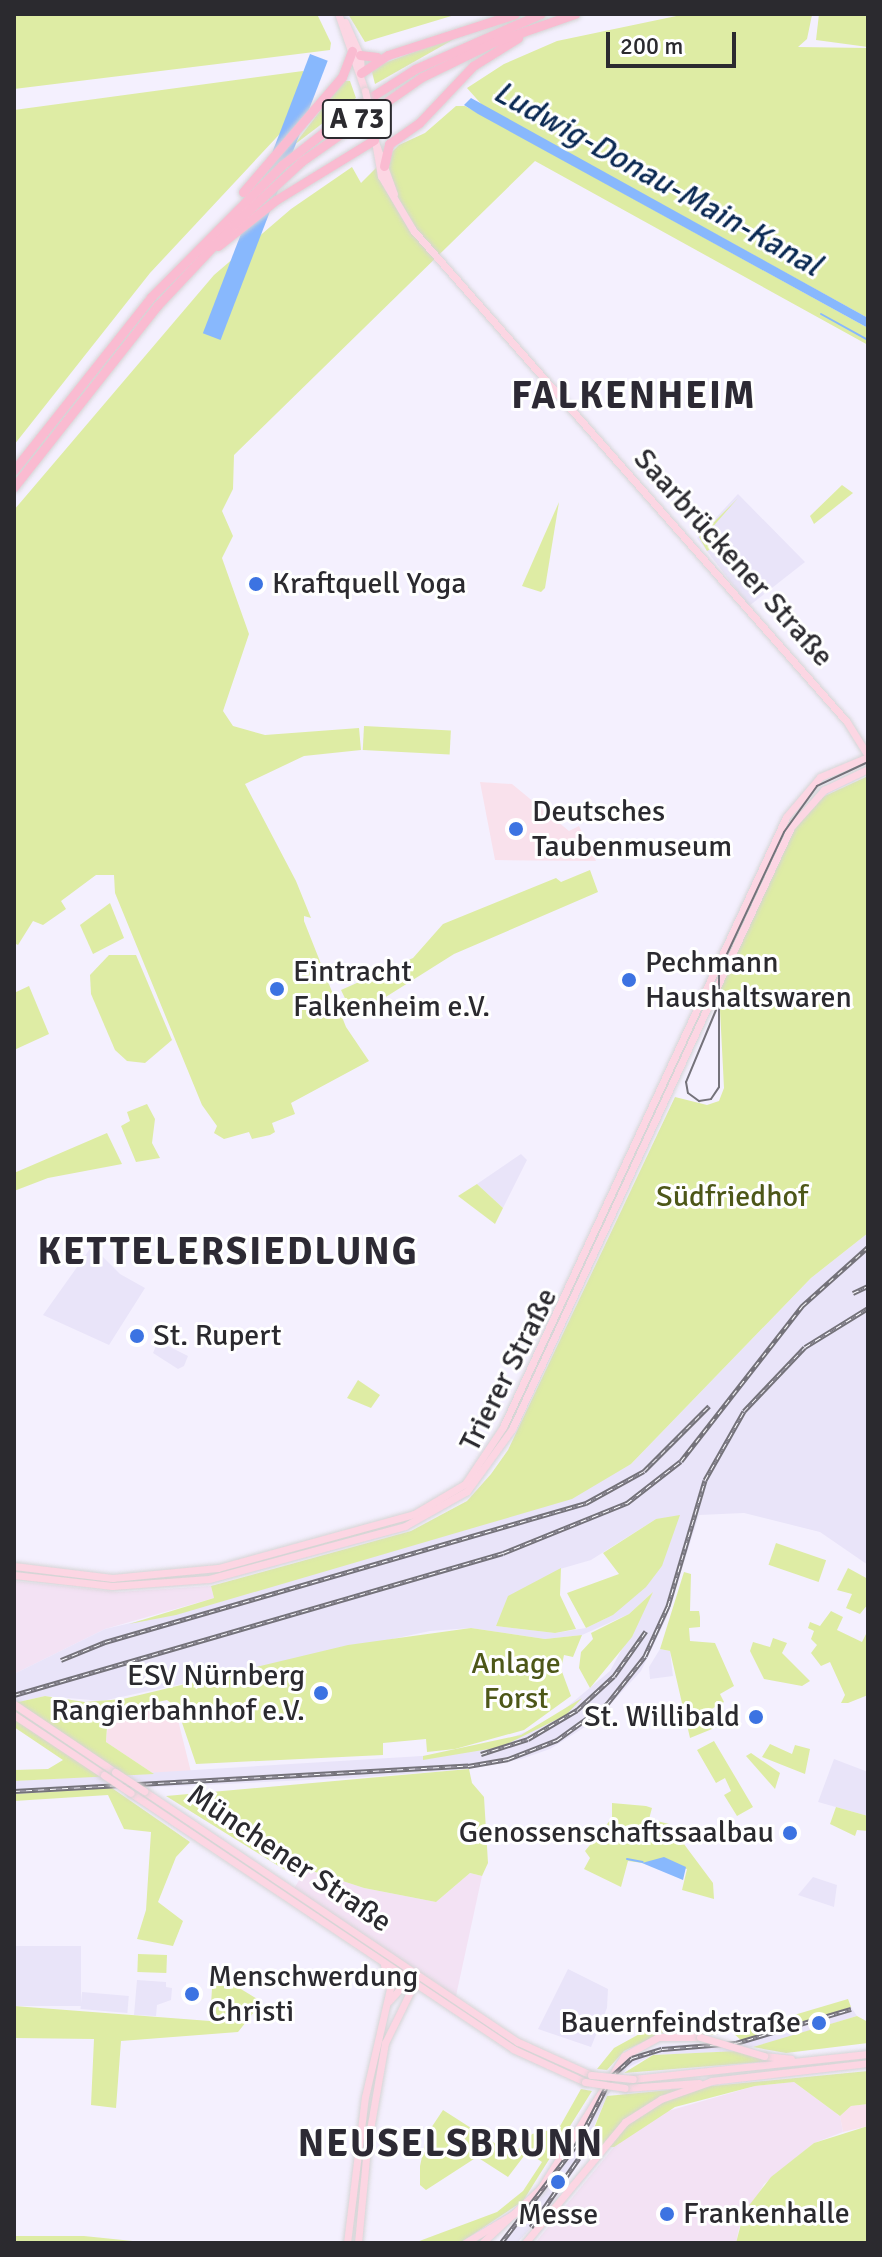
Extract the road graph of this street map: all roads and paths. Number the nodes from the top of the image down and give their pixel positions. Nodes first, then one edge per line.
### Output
1 (515, 14) edge
2 (540, 14) edge
3 (575, 14) edge
4 (339, 15) edge
5 (549, 22) junction
6 (353, 46) junction
7 (388, 55) junction
8 (362, 76) junction
9 (342, 77) junction
10 (374, 136) junction
11 (399, 136) junction
12 (355, 155) junction
13 (375, 157) junction
14 (384, 166) junction
15 (402, 214) junction
16 (222, 220) junction
17 (196, 262) junction
18 (14, 470) edge
19 (14, 487) edge
20 (868, 756) edge
21 (868, 769) edge
22 (665, 1075) junction
23 (672, 1083) junction
24 (576, 1280) junction
25 (14, 1569) edge
26 (14, 1704) edge
27 (14, 1715) edge
28 (380, 1960) junction
29 (417, 1974) junction
30 (412, 1981) junction
31 (385, 2007) junction
32 (868, 2054) edge
33 (813, 2060) junction
34 (868, 2063) edge
35 (712, 2081) junction
36 (524, 2208) junction
37 (346, 2241) edge
38 (358, 2243) edge
39 (465, 2243) edge
40 (482, 2243) edge
41 (525, 2243) edge

1 - 7 highway
2 - 16 highway, A 73
3 - 5 highway, A 73
4 - 6 main road
5 - 11 highway, A 73
5 - 17 highway, A 73
6 - 7 highway
6 - 8 main road
6 - 9 highway, A 73
7 - 8 highway
8 - 9 highway, A 73
8 - 10 main road, bridge
9 - 16 highway, A 73
10 - 11 highway, A 73
10 - 12 highway
10 - 13 main road, Saarbrückener Straße
10 - 14 main road, Saarbrückener Straße
11 - 14 highway, A 73
12 - 13 highway
12 - 17 highway
13 - 15 main road, Saarbrückener Straße
14 - 15 main road, Saarbrückener Straße
15 - 20 main road, Saarbrückener Straße
16 - 18 highway, A 73
17 - 19 highway, A 73
20 - 22 main road, Trierer Straße
21 - 23 main road, Trierer Straße
22 - 23 main road
22 - 24 main road, Trierer Straße
23 - 24 main road, Trierer Straße
24 - 25 main road, Trierer Straße
26 - 29 main road, Münchener Straße, bridge
27 - 28 main road, Münchener Straße, bridge
28 - 30 main road, Münchener Straße
28 - 31 main road
29 - 30 main road
29 - 33 main road, Münchener Straße, bridge
30 - 31 main road
30 - 35 main road, Münchener Straße, bridge
30 - 38 main road
31 - 37 main road
32 - 33 main road, Münchener Straße
33 - 36 main road, bridge
34 - 35 main road, Münchener Straße
35 - 41 main road
36 - 39 main road
36 - 40 main road

